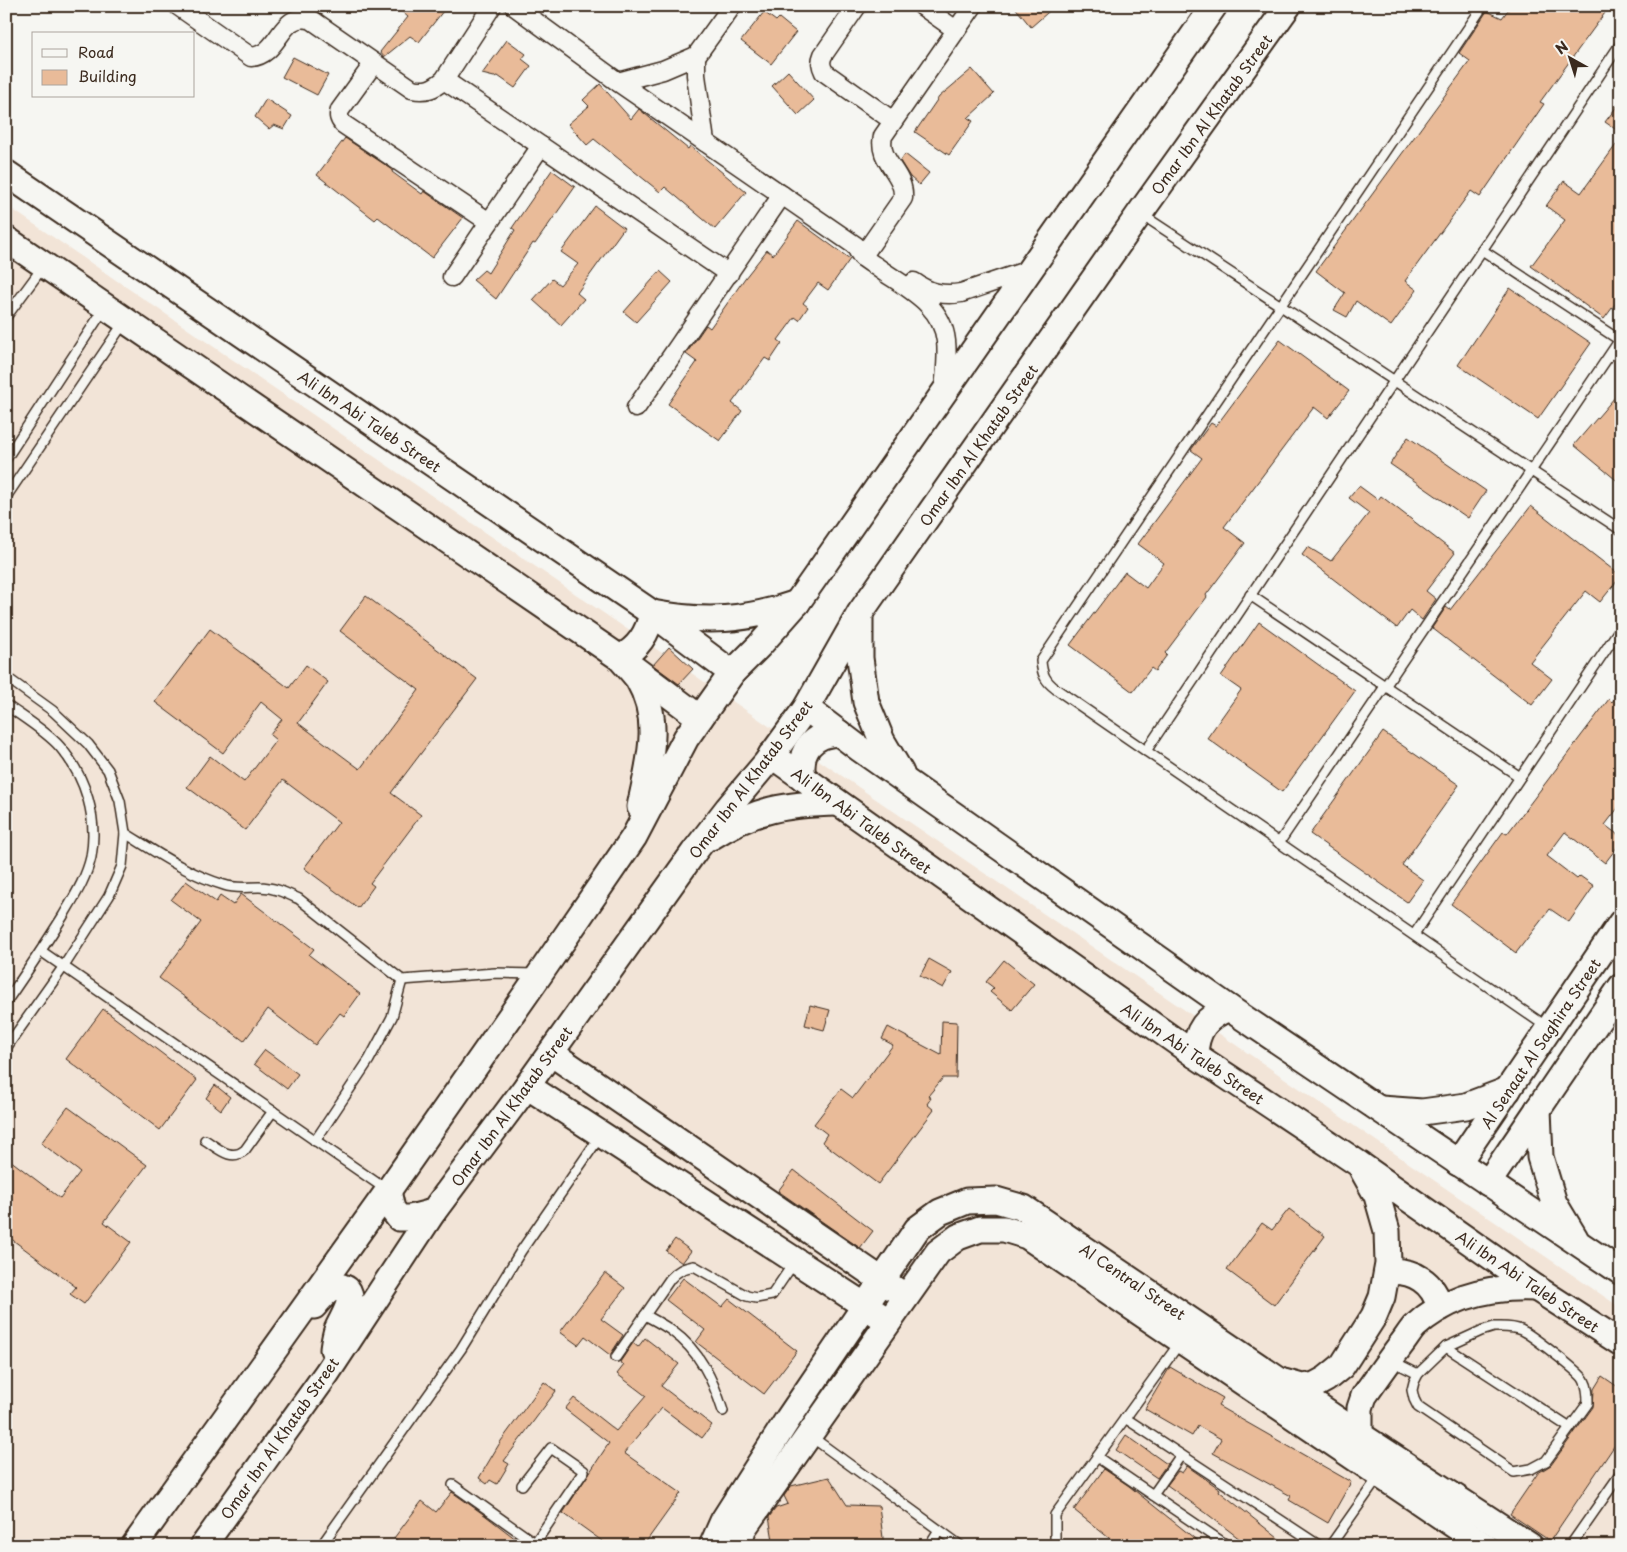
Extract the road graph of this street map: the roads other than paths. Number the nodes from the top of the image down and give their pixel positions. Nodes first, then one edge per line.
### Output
1 (178, 6) edge
2 (492, 6) edge
3 (514, 6) edge
4 (732, 6) edge
5 (857, 6) edge
6 (922, 6) edge
7 (973, 6) edge
8 (1214, 6) edge
9 (1288, 6) edge
10 (1483, 6) edge
11 (956, 30) junction
12 (1621, 43) edge
13 (696, 56) junction
14 (374, 63) junction
15 (444, 80) junction
16 (618, 82) junction
17 (893, 121) junction
18 (705, 142) junction
19 (541, 146) junction
20 (6, 173) edge
21 (782, 195) junction
22 (1140, 213) junction
23 (489, 222) junction
24 (6, 239) edge
25 (862, 250) junction
26 (1482, 250) junction
27 (44, 265) junction
28 (1029, 270) junction
29 (729, 274) junction
30 (452, 277) dead end
31 (911, 286) junction
32 (1281, 306) junction
33 (115, 314) junction
34 (6, 317) edge
35 (1620, 340) edge
36 (1394, 381) junction
37 (944, 392) junction
38 (636, 408) dead end
39 (6, 459) edge
40 (1531, 471) junction
41 (6, 497) edge
42 (1621, 530) edge
43 (1250, 595) junction
44 (797, 603) junction
45 (652, 613) junction
46 (860, 614) junction
47 (1621, 627) edge
48 (620, 658) junction
49 (732, 673) junction
50 (6, 677) edge
51 (1385, 686) junction
52 (6, 705) edge
53 (806, 708) junction
54 (700, 718) junction
55 (839, 733) junction
56 (1146, 751) junction
57 (771, 755) junction
58 (1520, 777) junction
59 (803, 778) junction
60 (904, 780) junction
61 (838, 803) junction
62 (125, 833) junction
63 (634, 837) junction
64 (1279, 843) junction
65 (694, 852) junction
66 (1621, 922) edge
67 (1414, 935) junction
68 (41, 952) junction
69 (64, 966) junction
70 (540, 974) junction
71 (402, 980) junction
72 (1621, 987) edge
73 (6, 1002) edge
74 (1229, 1008) junction
75 (1549, 1028) junction
76 (6, 1048) edge
77 (550, 1053) junction
78 (1195, 1055) junction
79 (527, 1086) junction
80 (1508, 1090) junction
81 (1378, 1109) junction
82 (1538, 1109) junction
83 (273, 1111) junction
84 (601, 1134) junction
85 (205, 1140) dead end
86 (316, 1141) junction
87 (1458, 1162) junction
88 (1359, 1164) junction
89 (1488, 1183) junction
90 (749, 1190) junction
91 (388, 1191) junction
92 (433, 1212) junction
93 (729, 1218) junction
94 (1579, 1244) junction
95 (795, 1261) junction
96 (1387, 1272) junction
97 (1621, 1272) edge
98 (882, 1281) junction
99 (1536, 1288) junction
100 (1124, 1289) junction
101 (906, 1297) junction
102 (865, 1306) junction
103 (1440, 1308) junction
104 (645, 1315) junction
105 (889, 1322) junction
106 (1187, 1331) junction
107 (279, 1341) junction
108 (1621, 1343) edge
109 (1446, 1348) junction
110 (616, 1357) dead end
111 (1390, 1360) junction
112 (1342, 1366) junction
113 (327, 1373) junction
114 (1418, 1374) junction
115 (1280, 1381) junction
116 (1371, 1386) junction
117 (723, 1411) dead end
118 (1125, 1418) junction
119 (788, 1420) junction
120 (1570, 1428) junction
121 (809, 1435) junction
122 (1360, 1435) junction
123 (1181, 1455) junction
124 (1097, 1457) junction
125 (1621, 1473) edge
126 (1380, 1475) junction
127 (453, 1485) dead end
128 (522, 1486) dead end
129 (1153, 1495) junction
130 (939, 1530) junction
131 (537, 1544) edge
132 (134, 1546) edge
133 (203, 1546) edge
134 (321, 1546) edge
135 (712, 1546) edge
136 (740, 1546) edge
137 (929, 1546) edge
138 (961, 1546) edge
139 (1055, 1546) edge
140 (1228, 1546) edge
141 (1320, 1546) edge
142 (1330, 1546) edge
143 (1485, 1546) edge
144 (1530, 1546) edge
145 (1570, 1546) edge

1 - 14 street
2 - 15 street
3 - 16 street
4 - 13 street
5 - 17 street
6 - 11 street
7 - 11 street
8 - 28 street
9 - 22 street, Omar Ibn Al Khatab Street
10 - 32 lane
11 - 17 street
12 - 26 lane
13 - 16 street
13 - 18 street
14 - 15 street
14 - 23 street
15 - 19 street
16 - 18 street
17 - 25 street
18 - 21 street
19 - 23 street
19 - 29 street
20 - 45 street, Ali Ibn Abi Taleb Street
21 - 25 street
21 - 29 street
22 - 32 lane
22 - 46 street, Omar Ibn Al Khatab Street
23 - 30 street
24 - 27 street
25 - 31 street
26 - 35 lane
26 - 36 lane
27 - 33 street
27 - 34 lane
28 - 31 street
28 - 37 street
29 - 38 street
31 - 37 street
32 - 36 lane
32 - 56 lane
33 - 39 lane
33 - 41 lane
33 - 48 street
35 - 40 lane
36 - 40 lane
36 - 43 lane
37 - 44 street
40 - 42 lane
40 - 51 lane
43 - 51 lane
43 - 56 lane
44 - 45 street
44 - 49 street
45 - 48 street
45 - 49 street, Ali Ibn Abi Taleb Street
46 - 53 street, Omar Ibn Al Khatab Street
46 - 60 street
47 - 58 lane
48 - 54 street
48 - 63 street
49 - 54 street
50 - 62 lane
51 - 58 lane
51 - 64 lane
52 - 68 lane
53 - 55 street
53 - 57 street, Omar Ibn Al Khatab Street
54 - 63 street
55 - 59 street
55 - 60 street
56 - 64 lane
57 - 59 street, Ali Ibn Abi Taleb Street
57 - 65 street, Omar Ibn Al Khatab Street
58 - 67 lane
59 - 61 street, Ali Ibn Abi Taleb Street
60 - 74 street
61 - 65 street
61 - 78 street, Ali Ibn Abi Taleb Street
62 - 69 lane
62 - 71 lane
63 - 70 street
64 - 67 lane
65 - 77 street, Omar Ibn Al Khatab Street
66 - 75 street, Al Senaat Al Saghira Street
67 - 75 lane
68 - 69 lane
68 - 73 lane
69 - 76 lane
69 - 83 lane
70 - 71 lane
70 - 91 street
71 - 86 lane
72 - 82 street
74 - 78 street
74 - 81 street
75 - 80 street, Al Senaat Al Saghira Street
77 - 79 street, Omar Ibn Al Khatab Street
77 - 90 street
78 - 88 street, Ali Ibn Abi Taleb Street
79 - 84 street
79 - 92 street, Omar Ibn Al Khatab Street
80 - 81 street
80 - 87 street, Al Senaat Al Saghira Street
81 - 87 street
82 - 89 street
82 - 94 street
83 - 85 lane
83 - 86 lane
84 - 93 street
84 - 134 lane
86 - 91 lane
87 - 89 street
88 - 96 street
88 - 99 street, Ali Ibn Abi Taleb Street
89 - 94 street
90 - 93 street
90 - 98 street
91 - 92 street
91 - 107 street
92 - 113 street, Omar Ibn Al Khatab Street
93 - 95 street
94 - 97 street
95 - 102 street
95 - 104 lane
96 - 103 street
96 - 112 street
98 - 100 street, Al Central Street
98 - 101 street
98 - 102 street, Al Central Street
99 - 103 street
99 - 108 street, Ali Ibn Abi Taleb Street
100 - 101 street, Al Central Street
100 - 106 street, Al Central Street
101 - 105 street, Al Central Street
102 - 105 street
102 - 119 street, Al Central Street
103 - 111 street
104 - 110 lane
104 - 117 lane
105 - 121 street, Al Central Street
106 - 115 street, Al Central Street
106 - 118 lane
106 - 126 street, Al Central Street
107 - 113 street
107 - 132 street
109 - 114 lane
109 - 120 lane
109 - 120 lane
111 - 114 lane
111 - 116 street
112 - 115 street
112 - 116 street
113 - 133 street, Omar Ibn Al Khatab Street
114 - 120 lane
115 - 122 street, Al Central Street
116 - 122 street
118 - 123 lane
118 - 124 lane
119 - 121 street
119 - 135 street, Al Central Street
121 - 130 lane
121 - 136 street, Al Central Street
122 - 144 street, Al Central Street
123 - 129 lane
123 - 141 lane
124 - 129 lane
124 - 139 lane
125 - 145 lane
126 - 142 lane
126 - 143 street, Al Central Street
127 - 131 lane
128 - 131 lane
129 - 140 lane
130 - 137 lane
130 - 138 lane

